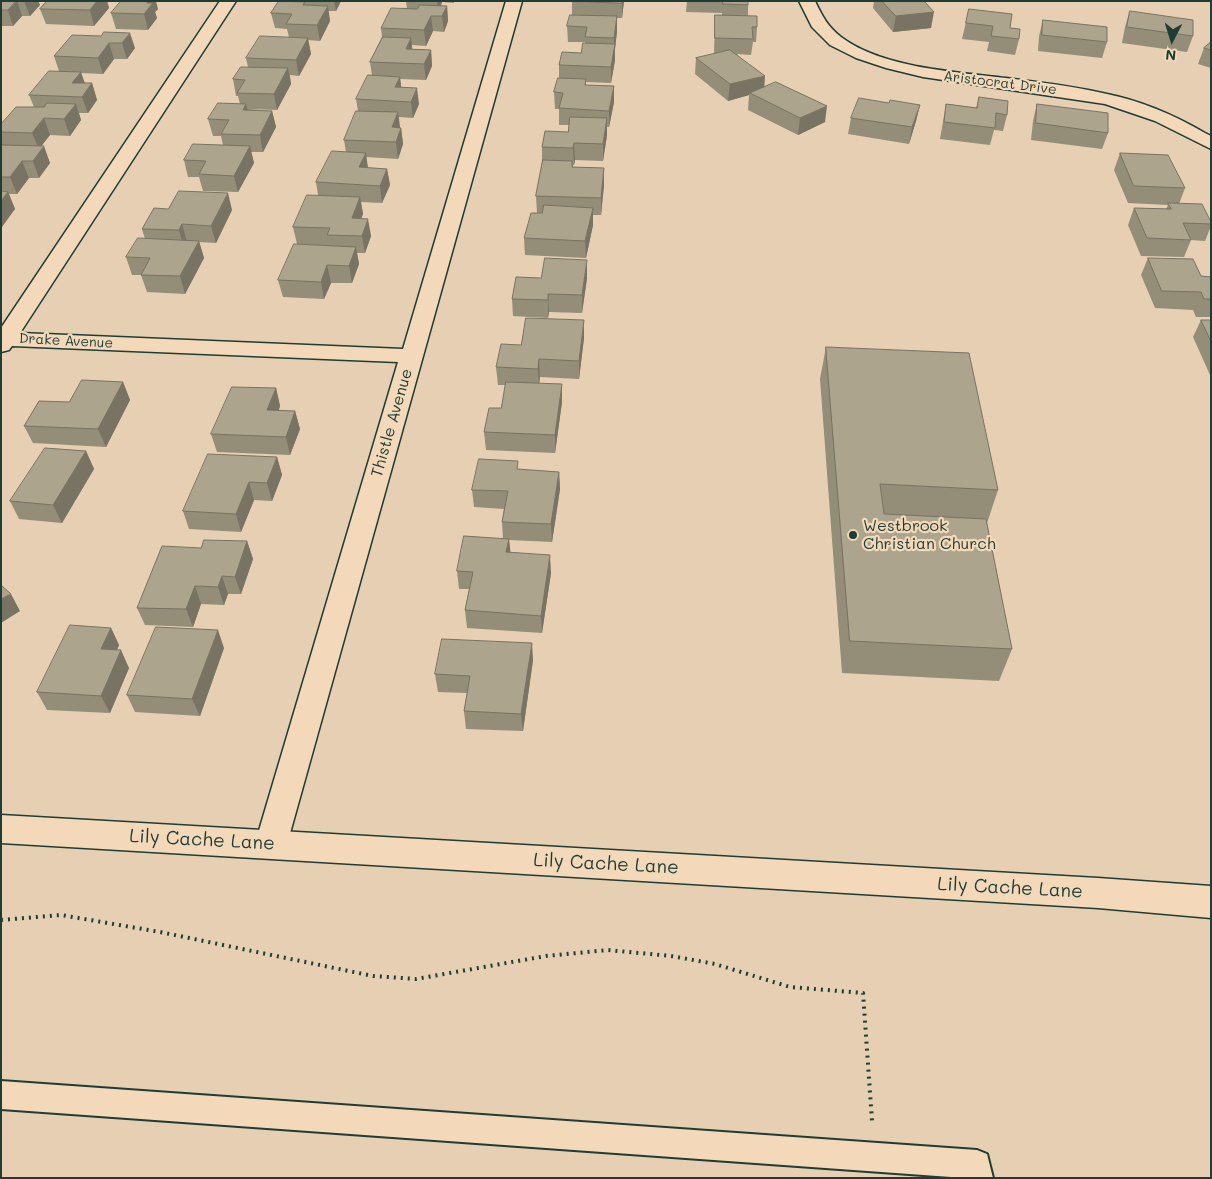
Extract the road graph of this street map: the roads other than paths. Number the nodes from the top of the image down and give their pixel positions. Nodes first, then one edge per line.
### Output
1 (228, 1) edge
2 (514, 1) edge
3 (808, 1) edge
4 (1211, 144) edge
5 (3, 342) edge
6 (411, 356) junction
7 (1, 829) edge
8 (271, 844) junction
9 (1211, 902) edge
10 (1, 1095) edge
11 (979, 1178) edge

1 - 5 street, Drake Avenue
2 - 6 street, Thistle Avenue
3 - 4 street, Aristocrat Drive
5 - 6 street, Drake Avenue
6 - 8 street, Thistle Avenue
7 - 8 street, Lily Cache Lane
8 - 9 street, Lily Cache Lane
10 - 11 lane

